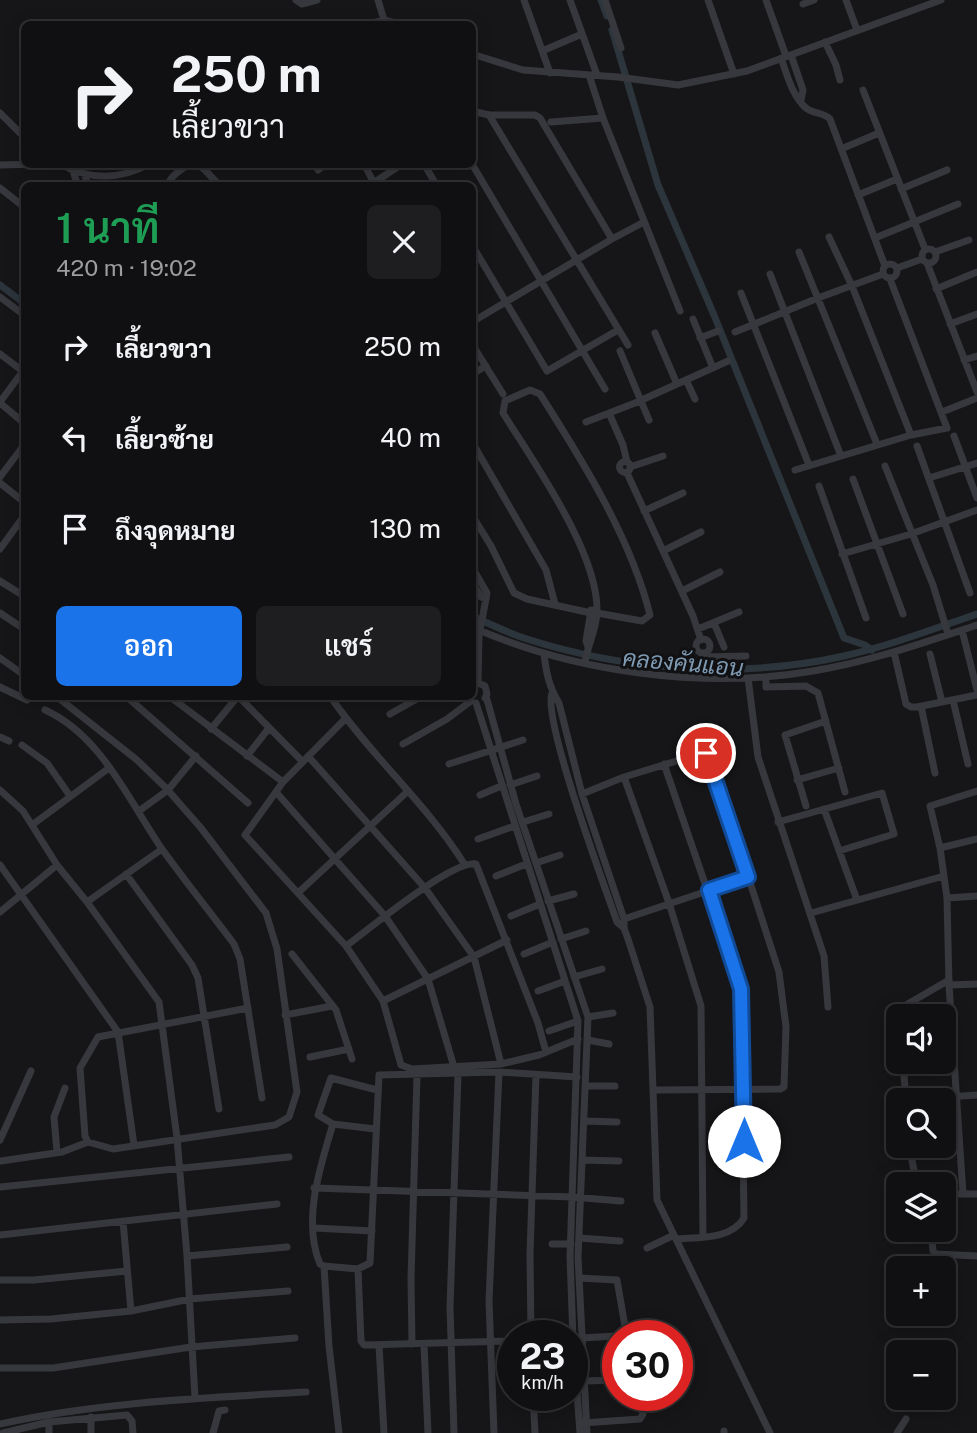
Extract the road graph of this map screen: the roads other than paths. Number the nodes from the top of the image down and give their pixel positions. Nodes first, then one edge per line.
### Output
1 (296, 0) edge
2 (317, 0) edge
3 (378, 0) edge
4 (524, 0) edge
5 (570, 0) edge
6 (605, 0) edge
7 (708, 0) edge
8 (766, 0) edge
9 (814, 0) edge
10 (846, 0) edge
11 (941, 0) edge
12 (803, 4) dead end
13 (384, 20) junction
14 (380, 21) edge
15 (388, 21) edge
16 (857, 30) junction
17 (583, 34) junction
18 (825, 42) junction
19 (621, 48) dead end
20 (542, 51) junction
21 (476, 55) edge
22 (786, 56) junction
23 (550, 73) junction
24 (734, 74) junction
25 (593, 75) junction
26 (840, 80) dead end
27 (863, 90) dead end
28 (476, 112) edge
29 (0, 113) edge
30 (485, 115) junction
31 (476, 118) edge
32 (603, 118) junction
33 (551, 122) dead end
34 (879, 133) junction
35 (21, 134) edge
36 (841, 149) junction
37 (21, 164) edge
38 (0, 165) edge
39 (67, 168) edge
40 (139, 168) edge
41 (202, 168) edge
42 (321, 168) edge
43 (396, 168) edge
44 (474, 168) edge
45 (318, 170) dead end
46 (947, 170) dead end
47 (73, 171) junction
48 (84, 174) junction
49 (897, 179) junction
50 (77, 182) edge
51 (87, 182) edge
52 (216, 182) edge
53 (376, 182) edge
54 (0, 188) edge
55 (901, 189) junction
56 (858, 195) junction
57 (21, 204) edge
58 (958, 204) dead end
59 (644, 222) junction
60 (914, 222) junction
61 (829, 237) dead end
62 (875, 238) junction
63 (612, 239) junction
64 (969, 240) dead end
65 (925, 249) junction
66 (476, 252) edge
67 (799, 252) dead end
68 (935, 252) junction
69 (576, 260) junction
70 (925, 261) junction
71 (897, 268) junction
72 (977, 272) edge
73 (886, 273) junction
74 (770, 274) dead end
75 (541, 281) junction
76 (852, 286) junction
77 (936, 289) junction
78 (741, 293) dead end
79 (0, 296) edge
80 (818, 298) junction
81 (506, 302) junction
82 (680, 311) dead end
83 (784, 312) junction
84 (21, 313) edge
85 (977, 314) edge
86 (693, 319) dead end
87 (476, 320) edge
88 (754, 324) junction
89 (950, 324) junction
90 (618, 330) junction
91 (718, 331) dead end
92 (735, 332) dead end
93 (655, 333) dead end
94 (700, 338) junction
95 (628, 345) dead end
96 (476, 350) edge
97 (620, 351) dead end
98 (583, 352) junction
99 (0, 354) edge
100 (977, 356) edge
101 (964, 360) junction
102 (728, 361) dead end
103 (486, 366) junction
104 (713, 368) junction
105 (21, 370) edge
106 (476, 372) edge
107 (21, 376) edge
108 (686, 380) junction
109 (677, 384) junction
110 (605, 389) dead end
111 (977, 392) edge
112 (503, 394) dead end
113 (977, 398) edge
114 (695, 400) dead end
115 (641, 401) junction
116 (0, 402) edge
117 (942, 412) junction
118 (609, 413) junction
119 (649, 419) dead end
120 (21, 420) edge
121 (586, 422) dead end
122 (911, 435) junction
123 (954, 436) dead end
124 (877, 444) junction
125 (916, 446) dead end
126 (21, 449) edge
127 (476, 449) edge
128 (663, 456) dead end
129 (841, 456) junction
130 (977, 463) edge
131 (809, 465) junction
132 (885, 466) dead end
133 (628, 467) junction
134 (966, 467) junction
135 (795, 470) dead end
136 (0, 477) edge
137 (929, 478) junction
138 (853, 479) dead end
139 (0, 483) edge
140 (819, 486) dead end
141 (683, 493) dead end
142 (977, 498) edge
143 (21, 500) edge
144 (977, 510) edge
145 (644, 511) junction
146 (21, 520) edge
147 (476, 522) edge
148 (945, 523) junction
149 (701, 532) dead end
150 (911, 534) junction
151 (877, 544) junction
152 (0, 549) edge
153 (663, 551) junction
154 (842, 554) junction
155 (720, 572) dead end
156 (476, 573) edge
157 (0, 581) edge
158 (476, 589) edge
159 (681, 591) junction
160 (21, 592) edge
161 (970, 593) dead end
162 (486, 600) junction
163 (555, 604) junction
164 (594, 610) junction
165 (739, 612) dead end
166 (0, 613) edge
167 (903, 614) dead end
168 (866, 618) dead end
169 (714, 623) junction
170 (977, 625) edge
171 (21, 627) edge
172 (698, 629) junction
173 (478, 630) edge
174 (962, 630) junction
175 (948, 633) junction
176 (724, 648) dead end
177 (894, 652) junction
178 (544, 654) junction
179 (930, 654) dead end
180 (746, 656) dead end
181 (703, 657) junction
182 (0, 658) edge
183 (586, 660) junction
184 (21, 673) edge
185 (704, 676) junction
186 (766, 677) junction
187 (476, 678) edge
188 (748, 678) junction
189 (476, 684) edge
190 (0, 687) edge
191 (766, 687) junction
192 (750, 688) junction
193 (977, 692) edge
194 (486, 696) junction
195 (21, 697) edge
196 (60, 700) edge
197 (131, 700) edge
198 (176, 700) edge
199 (235, 700) edge
200 (242, 700) edge
201 (333, 700) edge
202 (415, 700) edge
203 (472, 700) edge
204 (953, 700) junction
205 (942, 702) junction
206 (921, 706) junction
207 (45, 710) dead end
208 (390, 714) dead end
209 (345, 719) junction
210 (826, 721) junction
211 (269, 728) junction
212 (211, 729) junction
213 (0, 737) edge
214 (523, 740) dead end
215 (9, 741) dead end
216 (403, 744) dead end
217 (22, 746) dead end
218 (499, 747) junction
219 (489, 750) junction
220 (196, 755) junction
221 (247, 756) junction
222 (305, 758) junction
223 (569, 763) junction
224 (449, 764) dead end
225 (664, 764) junction
226 (968, 764) dead end
227 (109, 768) junction
228 (839, 768) junction
229 (935, 773) dead end
230 (537, 776) dead end
231 (624, 777) junction
232 (797, 780) junction
233 (283, 782) junction
234 (510, 785) junction
235 (501, 786) junction
236 (0, 790) edge
237 (168, 790) junction
238 (408, 791) junction
239 (977, 791) edge
240 (276, 792) junction
241 (845, 792) dead end
242 (582, 794) junction
243 (480, 795) dead end
244 (70, 796) junction
245 (248, 803) dead end
246 (512, 806) junction
247 (806, 806) dead end
248 (824, 809) junction
249 (139, 811) junction
250 (549, 814) dead end
251 (523, 822) junction
252 (778, 822) junction
253 (370, 824) junction
254 (32, 825) junction
255 (514, 826) junction
256 (478, 839) dead end
257 (977, 839) edge
258 (595, 847) junction
259 (940, 848) junction
260 (162, 849) junction
261 (839, 851) junction
262 (560, 855) dead end
263 (334, 860) junction
264 (536, 863) junction
265 (526, 864) junction
266 (0, 865) edge
267 (57, 865) junction
268 (465, 865) junction
269 (126, 874) junction
270 (496, 876) dead end
271 (944, 876) junction
272 (748, 877) junction
273 (539, 886) junction
274 (425, 888) junction
275 (709, 890) junction
276 (299, 892) junction
277 (20, 894) junction
278 (573, 894) dead end
279 (977, 896) edge
280 (947, 898) junction
281 (857, 900) junction
282 (87, 902) junction
283 (544, 903) junction
284 (669, 903) junction
285 (0, 912) edge
286 (811, 914) junction
287 (385, 916) junction
288 (510, 916) dead end
289 (624, 919) junction
290 (624, 929) junction
291 (586, 931) dead end
292 (508, 940) junction
293 (557, 940) junction
294 (346, 946) junction
295 (292, 954) dead end
296 (524, 954) dead end
297 (474, 957) junction
298 (602, 969) dead end
299 (574, 977) junction
300 (428, 979) junction
301 (565, 981) junction
302 (949, 983) junction
303 (977, 984) edge
304 (538, 991) dead end
305 (383, 1001) junction
306 (908, 1004) edge
307 (332, 1006) junction
308 (828, 1007) dead end
309 (248, 1008) junction
310 (613, 1013) dead end
311 (206, 1016) junction
312 (285, 1016) junction
313 (588, 1017) junction
314 (578, 1021) junction
315 (163, 1025) junction
316 (549, 1031) dead end
317 (118, 1032) junction
318 (578, 1039) junction
319 (588, 1040) junction
320 (610, 1044) dead end
321 (349, 1049) junction
322 (546, 1052) junction
323 (582, 1054) junction
324 (310, 1057) dead end
325 (352, 1059) dead end
326 (454, 1067) junction
327 (500, 1068) junction
328 (31, 1070) dead end
329 (458, 1075) junction
330 (536, 1075) junction
331 (417, 1076) junction
332 (577, 1077) junction
333 (585, 1086) junction
334 (615, 1086) dead end
335 (65, 1088) dead end
336 (956, 1088) edge
337 (377, 1090) junction
338 (654, 1090) junction
339 (744, 1090) junction
340 (702, 1091) junction
341 (977, 1095) edge
342 (956, 1096) joint
343 (262, 1098) dead end
344 (219, 1109) dead end
345 (584, 1121) junction
346 (617, 1122) dead end
347 (333, 1124) junction
348 (376, 1129) junction
349 (177, 1138) junction
350 (0, 1140) edge
351 (88, 1142) junction
352 (579, 1142) junction
353 (134, 1145) junction
354 (57, 1152) junction
355 (289, 1157) dead end
356 (582, 1160) junction
357 (0, 1161) edge
358 (619, 1161) dead end
359 (179, 1170) junction
360 (0, 1188) edge
361 (314, 1188) junction
362 (374, 1190) junction
363 (414, 1192) junction
364 (454, 1194) junction
365 (956, 1194) edge
366 (963, 1194) junction
367 (977, 1194) edge
368 (493, 1195) junction
369 (532, 1196) junction
370 (576, 1198) junction
371 (621, 1202) dead end
372 (276, 1204) dead end
373 (183, 1214) junction
374 (123, 1221) junction
375 (314, 1228) junction
376 (372, 1231) junction
377 (0, 1235) edge
378 (675, 1237) junction
379 (703, 1237) junction
380 (579, 1238) junction
381 (620, 1241) dead end
382 (932, 1242) edge
383 (552, 1244) dead end
384 (570, 1244) junction
385 (287, 1247) dead end
386 (647, 1248) dead end
387 (187, 1256) junction
388 (977, 1256) edge
389 (324, 1266) junction
390 (358, 1269) junction
391 (127, 1271) junction
392 (579, 1279) junction
393 (0, 1280) edge
394 (288, 1291) dead end
395 (190, 1299) junction
396 (131, 1311) junction
397 (0, 1320) edge
398 (530, 1320) edge
399 (572, 1320) edge
400 (581, 1320) edge
401 (623, 1320) edge
402 (295, 1338) dead end
403 (491, 1342) junction
404 (497, 1342) edge
405 (412, 1344) junction
406 (451, 1344) junction
407 (379, 1345) junction
408 (424, 1345) junction
409 (191, 1347) junction
410 (0, 1368) edge
411 (306, 1392) dead end
412 (195, 1398) junction
413 (225, 1410) dead end
414 (534, 1411) edge
415 (582, 1411) edge
416 (583, 1411) edge
417 (643, 1411) edge
418 (91, 1417) junction
419 (906, 1419) dead end
420 (49, 1422) junction
421 (583, 1423) junction
422 (0, 1424) edge
423 (3, 1433) edge
424 (10, 1433) edge
425 (49, 1433) edge
426 (91, 1433) edge
427 (133, 1433) edge
428 (213, 1433) edge
429 (339, 1433) edge
430 (384, 1433) edge
431 (428, 1433) edge
432 (454, 1433) edge
433 (494, 1433) edge
434 (535, 1433) edge
435 (580, 1433) edge
436 (587, 1433) edge
437 (769, 1433) edge
438 (897, 1433) edge

1 - 2 street
3 - 13 street
4 - 20 street
5 - 17 street
6 - 19 street
7 - 24 street
8 - 22 street
9 - 12 street
10 - 16 street
11 - 16 street
13 - 14 street
13 - 15 street
16 - 18 street
17 - 20 street
17 - 25 street
18 - 22 street
18 - 26 street
20 - 23 street
21 - 23 street
22 - 24 street
22 - 36 street
23 - 25 street
24 - 25 street
25 - 32 street
27 - 34 street
28 - 30 street
29 - 35 street
30 - 31 street
30 - 63 street
30 - 69 street
32 - 33 street
32 - 59 street
34 - 36 street
34 - 49 street
36 - 56 street
37 - 38 street
39 - 47 street
40 - 48 street
41 - 52 street
42 - 45 street
43 - 53 street
44 - 75 street
46 - 55 street
47 - 48 street
47 - 50 street
48 - 51 street
49 - 55 street
49 - 56 street
54 - 57 street
55 - 60 street
56 - 62 street
58 - 60 street
59 - 63 street
59 - 82 street
60 - 62 street
60 - 65 street
61 - 76 street
62 - 73 street
63 - 69 street
64 - 68 street
65 - 68 street
65 - 70 street
66 - 81 street
67 - 80 street
68 - 70 street
69 - 75 street
69 - 90 street
70 - 71 street
70 - 77 street
71 - 73 street
71 - 73 street
72 - 77 street
73 - 76 street
73 - 117 street
74 - 83 street
75 - 81 street
75 - 98 street
76 - 80 street
76 - 122 street
77 - 89 street
78 - 88 street
79 - 84 street
80 - 83 street
80 - 124 street
81 - 87 street
81 - 98 street
83 - 88 street
83 - 129 street
85 - 89 street
86 - 94 street
88 - 92 street
88 - 131 street
89 - 101 street
90 - 95 street
90 - 98 street
91 - 94 street
93 - 109 street
94 - 104 street
96 - 103 street
97 - 115 street
98 - 110 street
99 - 105 street
100 - 101 street
101 - 111 street
102 - 104 street
103 - 106 street
103 - 112 street
104 - 108 street
107 - 116 street
108 - 109 street
108 - 114 street
109 - 115 street
113 - 117 street
115 - 118 street
115 - 119 street
116 - 120 street
117 - 122 street
118 - 121 street
118 - 133 street
122 - 124 street
123 - 134 street
124 - 129 street
125 - 137 street
126 - 136 street
127 - 163 street
128 - 133 street
129 - 131 street
130 - 134 street
131 - 135 street
132 - 150 street
133 - 145 street
134 - 137 street
134 - 142 street
137 - 148 street
138 - 151 street
139 - 143 street
140 - 154 street
141 - 145 street
144 - 148 street
145 - 153 street
146 - 152 street
147 - 163 street
148 - 150 street
148 - 161 street
149 - 153 street
150 - 151 street
150 - 175 street
151 - 154 street
151 - 167 street
153 - 159 street
154 - 168 street
155 - 159 street
156 - 162 street
157 - 160 street
158 - 162 street
159 - 172 street
162 - 173 street
163 - 164 street
164 - 164 street
164 - 183 street
165 - 169 street
166 - 171 street
169 - 172 street
169 - 176 street
170 - 174 street
172 - 181 street
173 - 178 street
173 - 187 street
174 - 175 street
174 - 193 street
175 - 177 street
177 - 186 street
177 - 206 street
178 - 183 street
178 - 223 street
179 - 205 street
180 - 181 street
181 - 185 street
182 - 184 street
183 - 185 street
185 - 188 street
186 - 188 street
186 - 191 street
188 - 192 street
189 - 194 street
190 - 195 street
191 - 192 street
191 - 210 street
192 - 252 street
193 - 204 street
194 - 203 street
194 - 218 street
196 - 237 street
197 - 220 street
198 - 212 street
199 - 212 street
200 - 211 street
201 - 209 street
202 - 208 street
203 - 216 street
203 - 219 street
204 - 205 street
204 - 226 street
205 - 206 street
206 - 229 street
207 - 227 street
209 - 222 street
209 - 238 street
210 - 228 street
210 - 232 street
211 - 221 street
211 - 222 street
212 - 221 street
213 - 215 street
214 - 218 street
217 - 244 street
218 - 219 street
218 - 234 street
219 - 224 street
219 - 235 street
220 - 237 street
220 - 245 street
221 - 233 street
222 - 233 street
222 - 253 street
223 - 242 street
223 - 258 street
225 - 231 street
225 - 272 street
225 - 275 street
227 - 244 street
227 - 249 street
228 - 232 street
228 - 241 street
230 - 234 street
231 - 242 street
231 - 284 street
232 - 247 street
233 - 240 street
234 - 246 street
235 - 243 street
235 - 246 street
236 - 254 street
237 - 249 street
237 - 312 street
238 - 253 street
238 - 268 street
239 - 259 street
240 - 263 street
240 - 276 street
242 - 258 street
244 - 254 street
246 - 251 street
246 - 255 street
248 - 252 street
248 - 261 street
248 - 261 street
249 - 260 street
250 - 251 street
251 - 264 street
252 - 286 street
253 - 263 street
253 - 274 street
254 - 267 street
255 - 256 street
255 - 265 street
257 - 259 street
258 - 289 street
258 - 290 street
259 - 271 street
260 - 269 street
260 - 309 street
261 - 281 street
262 - 264 street
263 - 276 street
263 - 287 street
264 - 273 street
265 - 270 street
265 - 273 street
266 - 277 street
267 - 277 street
267 - 282 street
268 - 274 street
268 - 292 street
269 - 282 street
269 - 311 street
271 - 280 street
271 - 281 street
272 - 275 street
272 - 339 street
273 - 283 street
274 - 287 street
274 - 297 street
275 - 284 street
275 - 339 street
276 - 294 street
277 - 285 street
277 - 317 street
278 - 283 street
279 - 280 street
280 - 302 street
281 - 286 street
282 - 315 street
283 - 288 street
283 - 293 street
284 - 289 street
284 - 340 street
286 - 308 street
287 - 294 street
287 - 300 street
289 - 290 street
290 - 338 street
291 - 293 street
292 - 297 street
292 - 322 street
293 - 296 street
293 - 299 street
293 - 301 street
294 - 305 street
295 - 307 street
297 - 300 street
297 - 327 street
298 - 299 street
299 - 313 street
300 - 305 street
300 - 326 street
301 - 304 street
301 - 314 street
302 - 303 street
302 - 306 street
302 - 336 street
305 - 326 street
307 - 312 street
307 - 321 street
309 - 311 street
309 - 343 street
310 - 313 street
311 - 315 street
311 - 344 street
312 - 349 street
313 - 319 street
314 - 316 street
314 - 318 street
315 - 317 street
315 - 349 street
317 - 351 street
317 - 353 street
318 - 322 street
318 - 323 street
319 - 320 street
319 - 323 street
321 - 324 street
321 - 325 street
322 - 327 street
323 - 332 street
323 - 333 street
326 - 327 street
327 - 329 street
327 - 330 street
327 - 368 street
328 - 350 street
329 - 331 street
329 - 364 street
330 - 332 street
330 - 369 street
331 - 337 street
331 - 363 street
332 - 352 street
333 - 334 street
333 - 345 street
335 - 354 street
337 - 347 street
337 - 348 street
338 - 340 street
338 - 378 street
339 - 340 street
339 - 379 street
340 - 379 street
341 - 342 street
342 - 366 street
345 - 346 street
345 - 352 street
347 - 348 street
347 - 361 street
348 - 362 street
349 - 353 street
349 - 359 street
351 - 353 street
351 - 354 street
352 - 356 street
352 - 370 street
354 - 357 street
355 - 359 street
356 - 358 street
356 - 370 street
359 - 360 street
359 - 373 street
361 - 362 street
361 - 375 street
362 - 363 street
362 - 376 street
363 - 364 street
363 - 405 street
364 - 368 street
364 - 406 street
365 - 366 street
366 - 367 street
368 - 369 street
368 - 403 street
369 - 370 street
369 - 398 street
370 - 371 street
370 - 380 street
370 - 384 street
372 - 373 street
373 - 374 street
373 - 387 street
374 - 377 street
374 - 391 street
375 - 376 street
375 - 389 street
376 - 390 street
378 - 379 street
378 - 386 street
378 - 437 street
380 - 381 street
380 - 392 street
382 - 388 street
383 - 384 street
384 - 399 street
385 - 387 street
387 - 395 street
389 - 390 street
389 - 429 street
390 - 407 street
391 - 393 street
391 - 396 street
392 - 400 street
392 - 401 street
394 - 395 street
395 - 396 street
395 - 409 street
396 - 397 street
402 - 409 street
403 - 404 street
403 - 406 street
403 - 433 street
405 - 407 street
405 - 408 street
406 - 408 street
406 - 432 street
407 - 430 street
408 - 431 street
409 - 410 street
409 - 412 street
411 - 412 street
412 - 422 street
413 - 428 street
414 - 434 street
415 - 421 street
416 - 421 street
417 - 421 street
418 - 420 street
418 - 426 street
418 - 427 street
419 - 438 street
420 - 424 street
420 - 425 street
421 - 435 street
421 - 436 street
423 - 424 street

